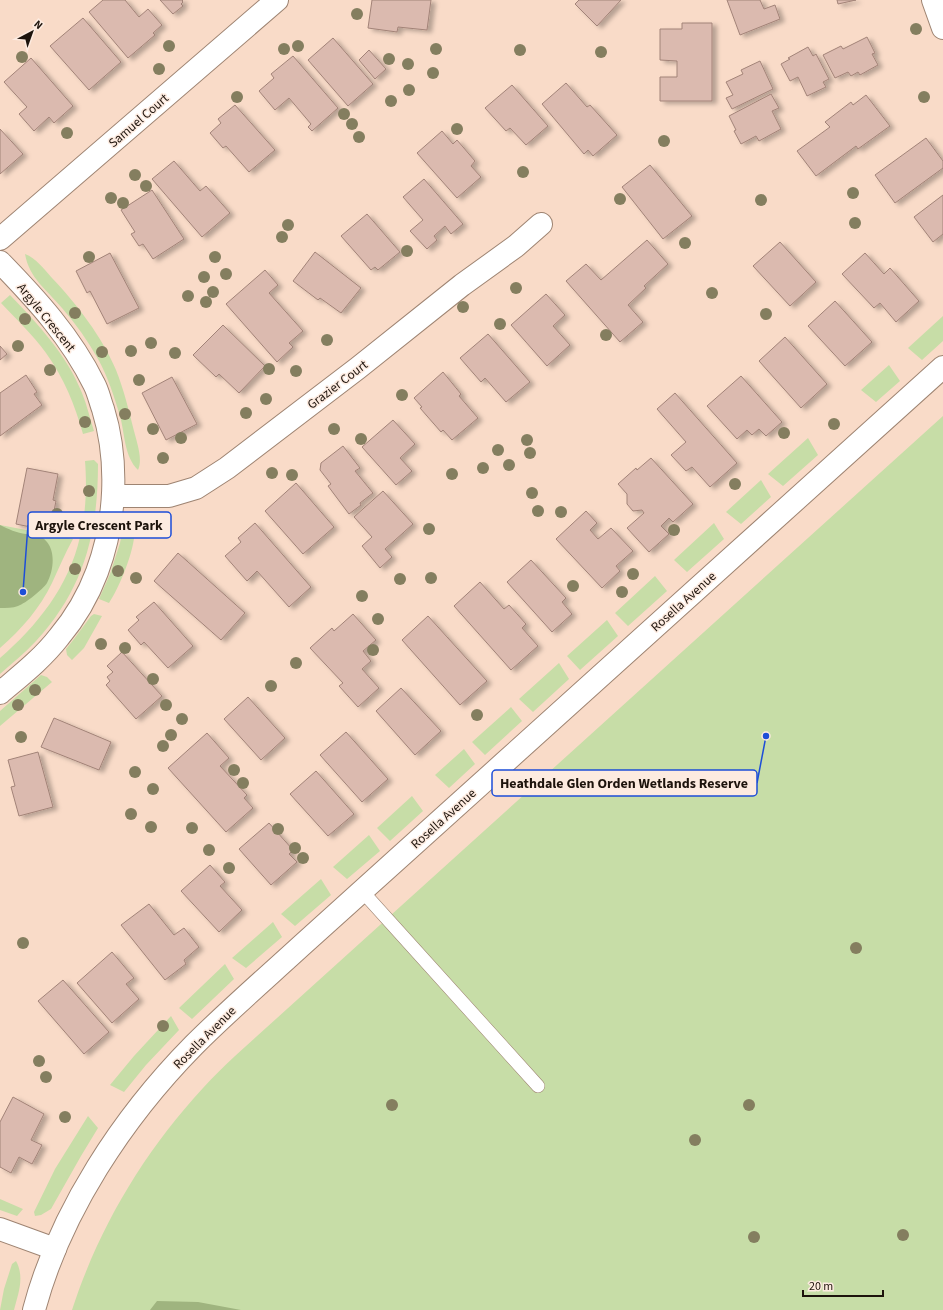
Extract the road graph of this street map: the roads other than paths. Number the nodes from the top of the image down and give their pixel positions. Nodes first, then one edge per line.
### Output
1 (277, 0) edge
2 (933, 0) edge
3 (943, 28) edge
4 (541, 224) dead end
5 (0, 239) edge
6 (0, 262) edge
7 (943, 367) edge
8 (113, 496) junction
9 (0, 694) edge
10 (362, 891) junction
11 (538, 1086) dead end
12 (0, 1229) edge
13 (55, 1249) junction
14 (34, 1310) edge

1 - 5 street, Samuel Court
2 - 3 street
4 - 8 street, Grazier Court
6 - 8 street, Argyle Crescent
7 - 10 street, Rosella Avenue
8 - 9 street, Argyle Crescent
10 - 11 lane
10 - 13 street, Rosella Avenue
12 - 13 street
13 - 14 street, Rosella Avenue

